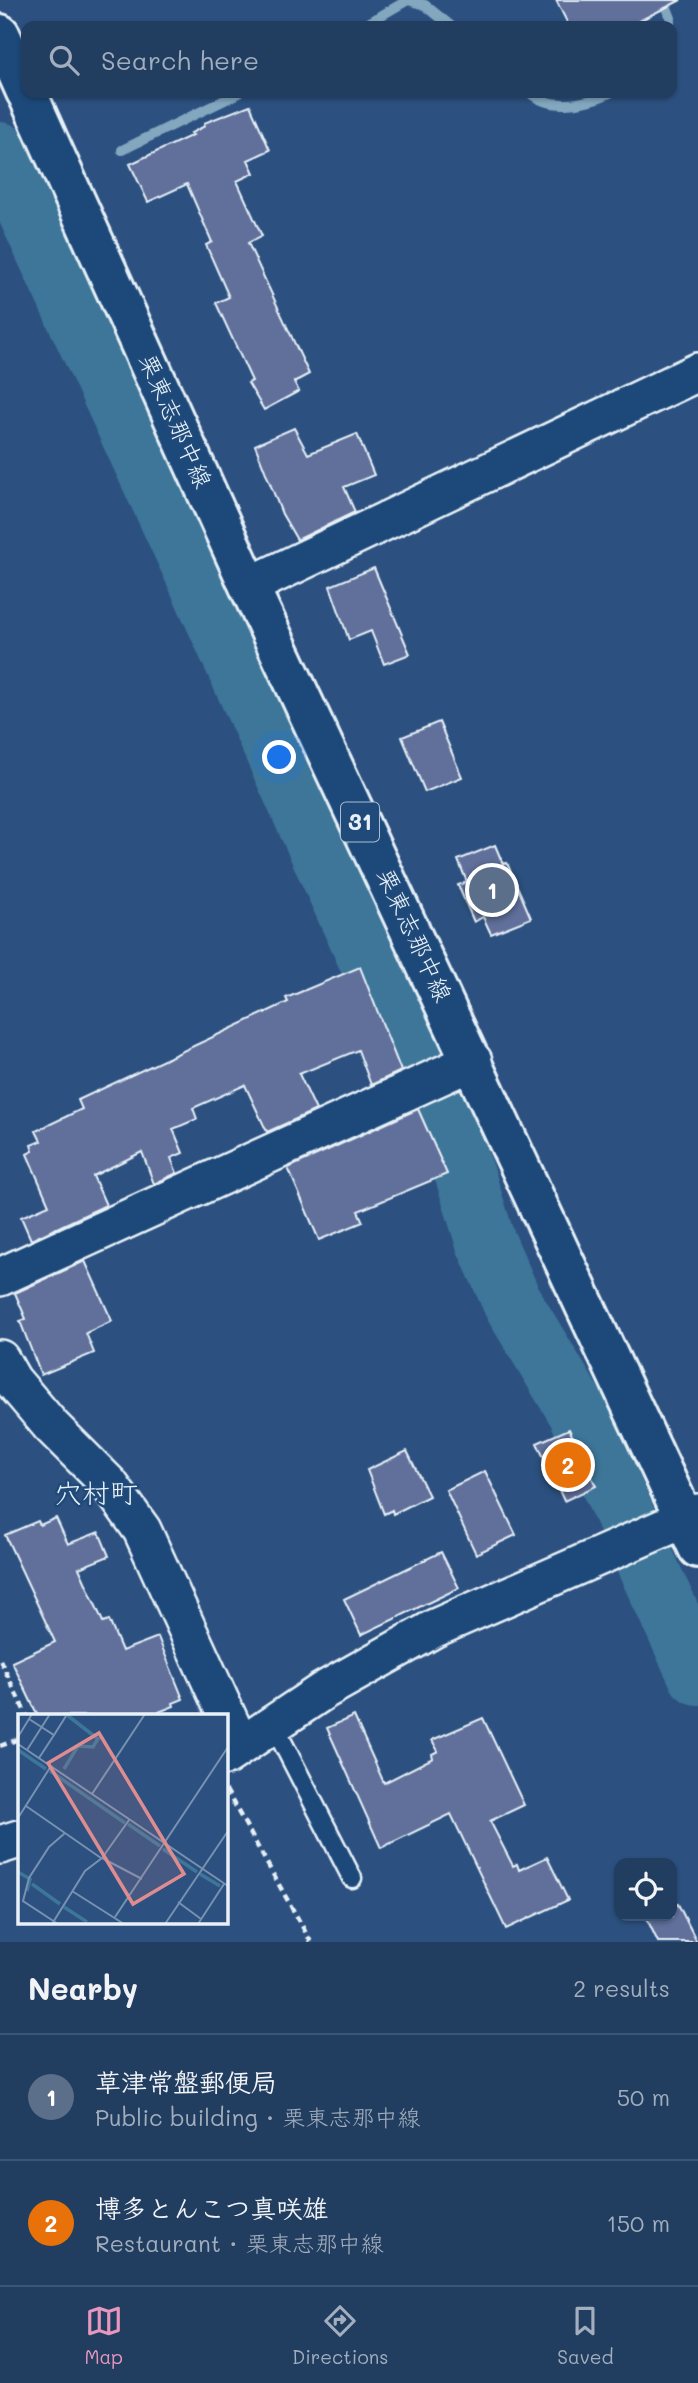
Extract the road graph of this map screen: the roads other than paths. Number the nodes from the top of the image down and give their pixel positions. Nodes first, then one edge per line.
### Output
1 (2, 42) edge
2 (21, 82) edge
3 (29, 98) edge
4 (698, 372) edge
5 (249, 586) junction
6 (473, 1061) junction
7 (0, 1277) edge
8 (0, 1359) edge
9 (693, 1527) edge
10 (218, 1714) edge
11 (273, 1724) junction
12 (233, 1750) edge
13 (18, 1839) edge
14 (0, 1845) edge
15 (352, 1878) dead end

1 - 2 main road, 栗東志那中線 / 31
3 - 5 main road, 栗東志那中線 / 31
4 - 5 street
5 - 6 main road, 栗東志那中線 / 31
6 - 7 street
6 - 9 main road, 栗東志那中線 / 31
8 - 10 street
9 - 11 street
11 - 12 street
11 - 15 lane
13 - 14 street

